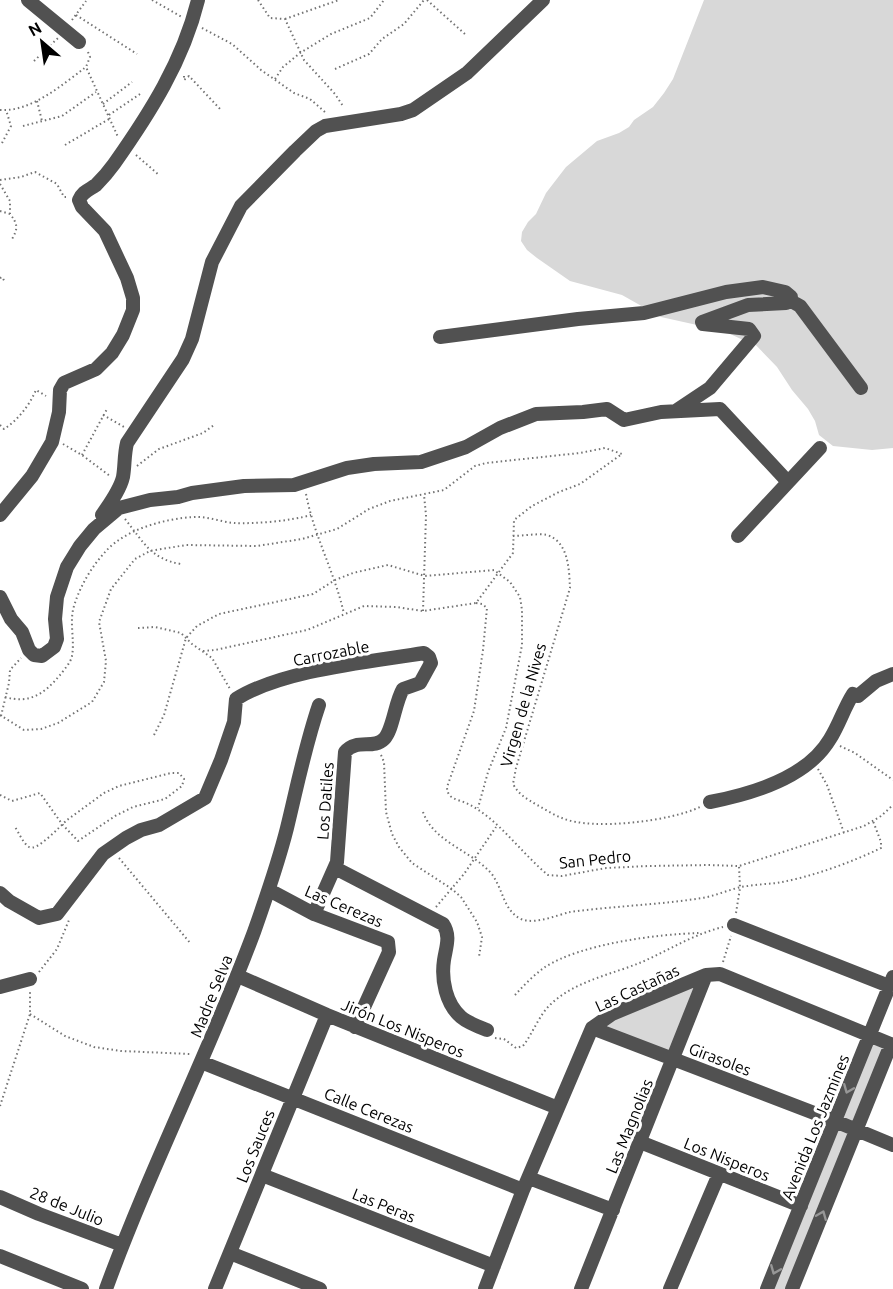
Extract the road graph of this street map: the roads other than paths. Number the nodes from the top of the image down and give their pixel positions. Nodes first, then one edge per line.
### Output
1 (29, 0) edge
2 (198, 0) edge
3 (543, 0) edge
4 (79, 42) road end
5 (791, 301) junction
6 (440, 337) dead end
7 (861, 388) dead end
8 (675, 411) junction
9 (820, 448) dead end
10 (788, 482) junction
11 (0, 515) edge
12 (738, 536) dead end
13 (80, 546) junction
14 (0, 597) edge
15 (893, 674) edge
16 (319, 705) dead end
17 (377, 743) joint
18 (710, 802) road end
19 (335, 868) junction
20 (269, 890) junction
21 (0, 892) edge
22 (314, 914) junction
23 (734, 925) road end
24 (706, 975) junction
25 (237, 976) junction
26 (30, 979) road end
27 (891, 981) edge
28 (0, 987) edge
29 (327, 1015) junction
30 (355, 1026) junction
31 (592, 1028) junction
32 (486, 1030) road end
33 (870, 1035) junction
34 (892, 1044) edge
35 (203, 1058) junction
36 (674, 1059) junction
37 (293, 1097) junction
38 (558, 1108) junction
39 (836, 1120) junction
40 (857, 1130) junction
41 (640, 1142) junction
42 (893, 1145) edge
43 (718, 1174) junction
44 (262, 1175) junction
45 (526, 1184) junction
46 (0, 1197) edge
47 (801, 1206) junction
48 (613, 1210) junction
49 (122, 1245) junction
50 (230, 1253) junction
51 (0, 1256) edge
52 (494, 1266) junction
53 (82, 1289) edge
54 (106, 1289) edge
55 (215, 1289) edge
56 (320, 1289) edge
57 (485, 1289) edge
58 (581, 1289) edge
59 (670, 1289) edge
60 (767, 1289) edge
61 (792, 1289) edge

1 - 4 street
2 - 11 street
3 - 13 street
5 - 6 street
5 - 7 street
5 - 8 street
8 - 10 street
8 - 13 street
9 - 10 street
10 - 12 street
13 - 14 street
15 - 18 street
16 - 20 street, Madre Selva
17 - 19 street, Los Datiles
17 - 21 street, Carrozable
19 - 22 street, Los Datiles
19 - 32 street
20 - 22 street, Las Cerezas
20 - 25 street, Madre Selva
22 - 30 street, Las Cerezas
23 - 27 street
24 - 31 street, Las Castañas
24 - 33 street, Las Castañas
24 - 36 street, Las Magnolias
25 - 29 street, Jirón Los Nisperos
25 - 35 street, Madre Selva
26 - 28 street
27 - 33 street, Avenida Los Jazmines
29 - 30 street, Jirón Los Nisperos
29 - 37 street, Los Sauces
30 - 38 street, Jirón Los Nisperos
31 - 36 street, Girasoles
31 - 38 street, Las Castañas
33 - 34 street, Las Castañas
33 -> 39 street, Avenida Los Jazmines
34 - 40 street
35 - 37 street, Calle Cerezas
35 - 49 street, Madre Selva
36 - 39 street, Girasoles
36 - 41 street, Las Magnolias
37 - 44 street, Los Sauces
37 - 45 street, Calle Cerezas
38 - 45 street, Las Castañas
39 - 40 street
39 - 47 street, Avenida Los Jazmines
40 - 42 street
61 -> 40 street
41 - 43 street, Los Nisperos
41 - 48 street, Las Magnolias
43 - 47 street, Los Nisperos
43 - 59 street
44 - 50 street, Los Sauces
44 - 52 street, Las Peras
45 - 48 street, Calle Cerezas
45 - 52 street, Las Castañas
46 - 49 street, 28 de Julio
47 -> 60 street, Avenida Los Jazmines
48 - 58 street, Las Magnolias
49 - 54 street, Madre Selva
50 - 55 street, Los Sauces
50 - 56 street
51 - 53 street
52 - 57 street, Las Castañas

